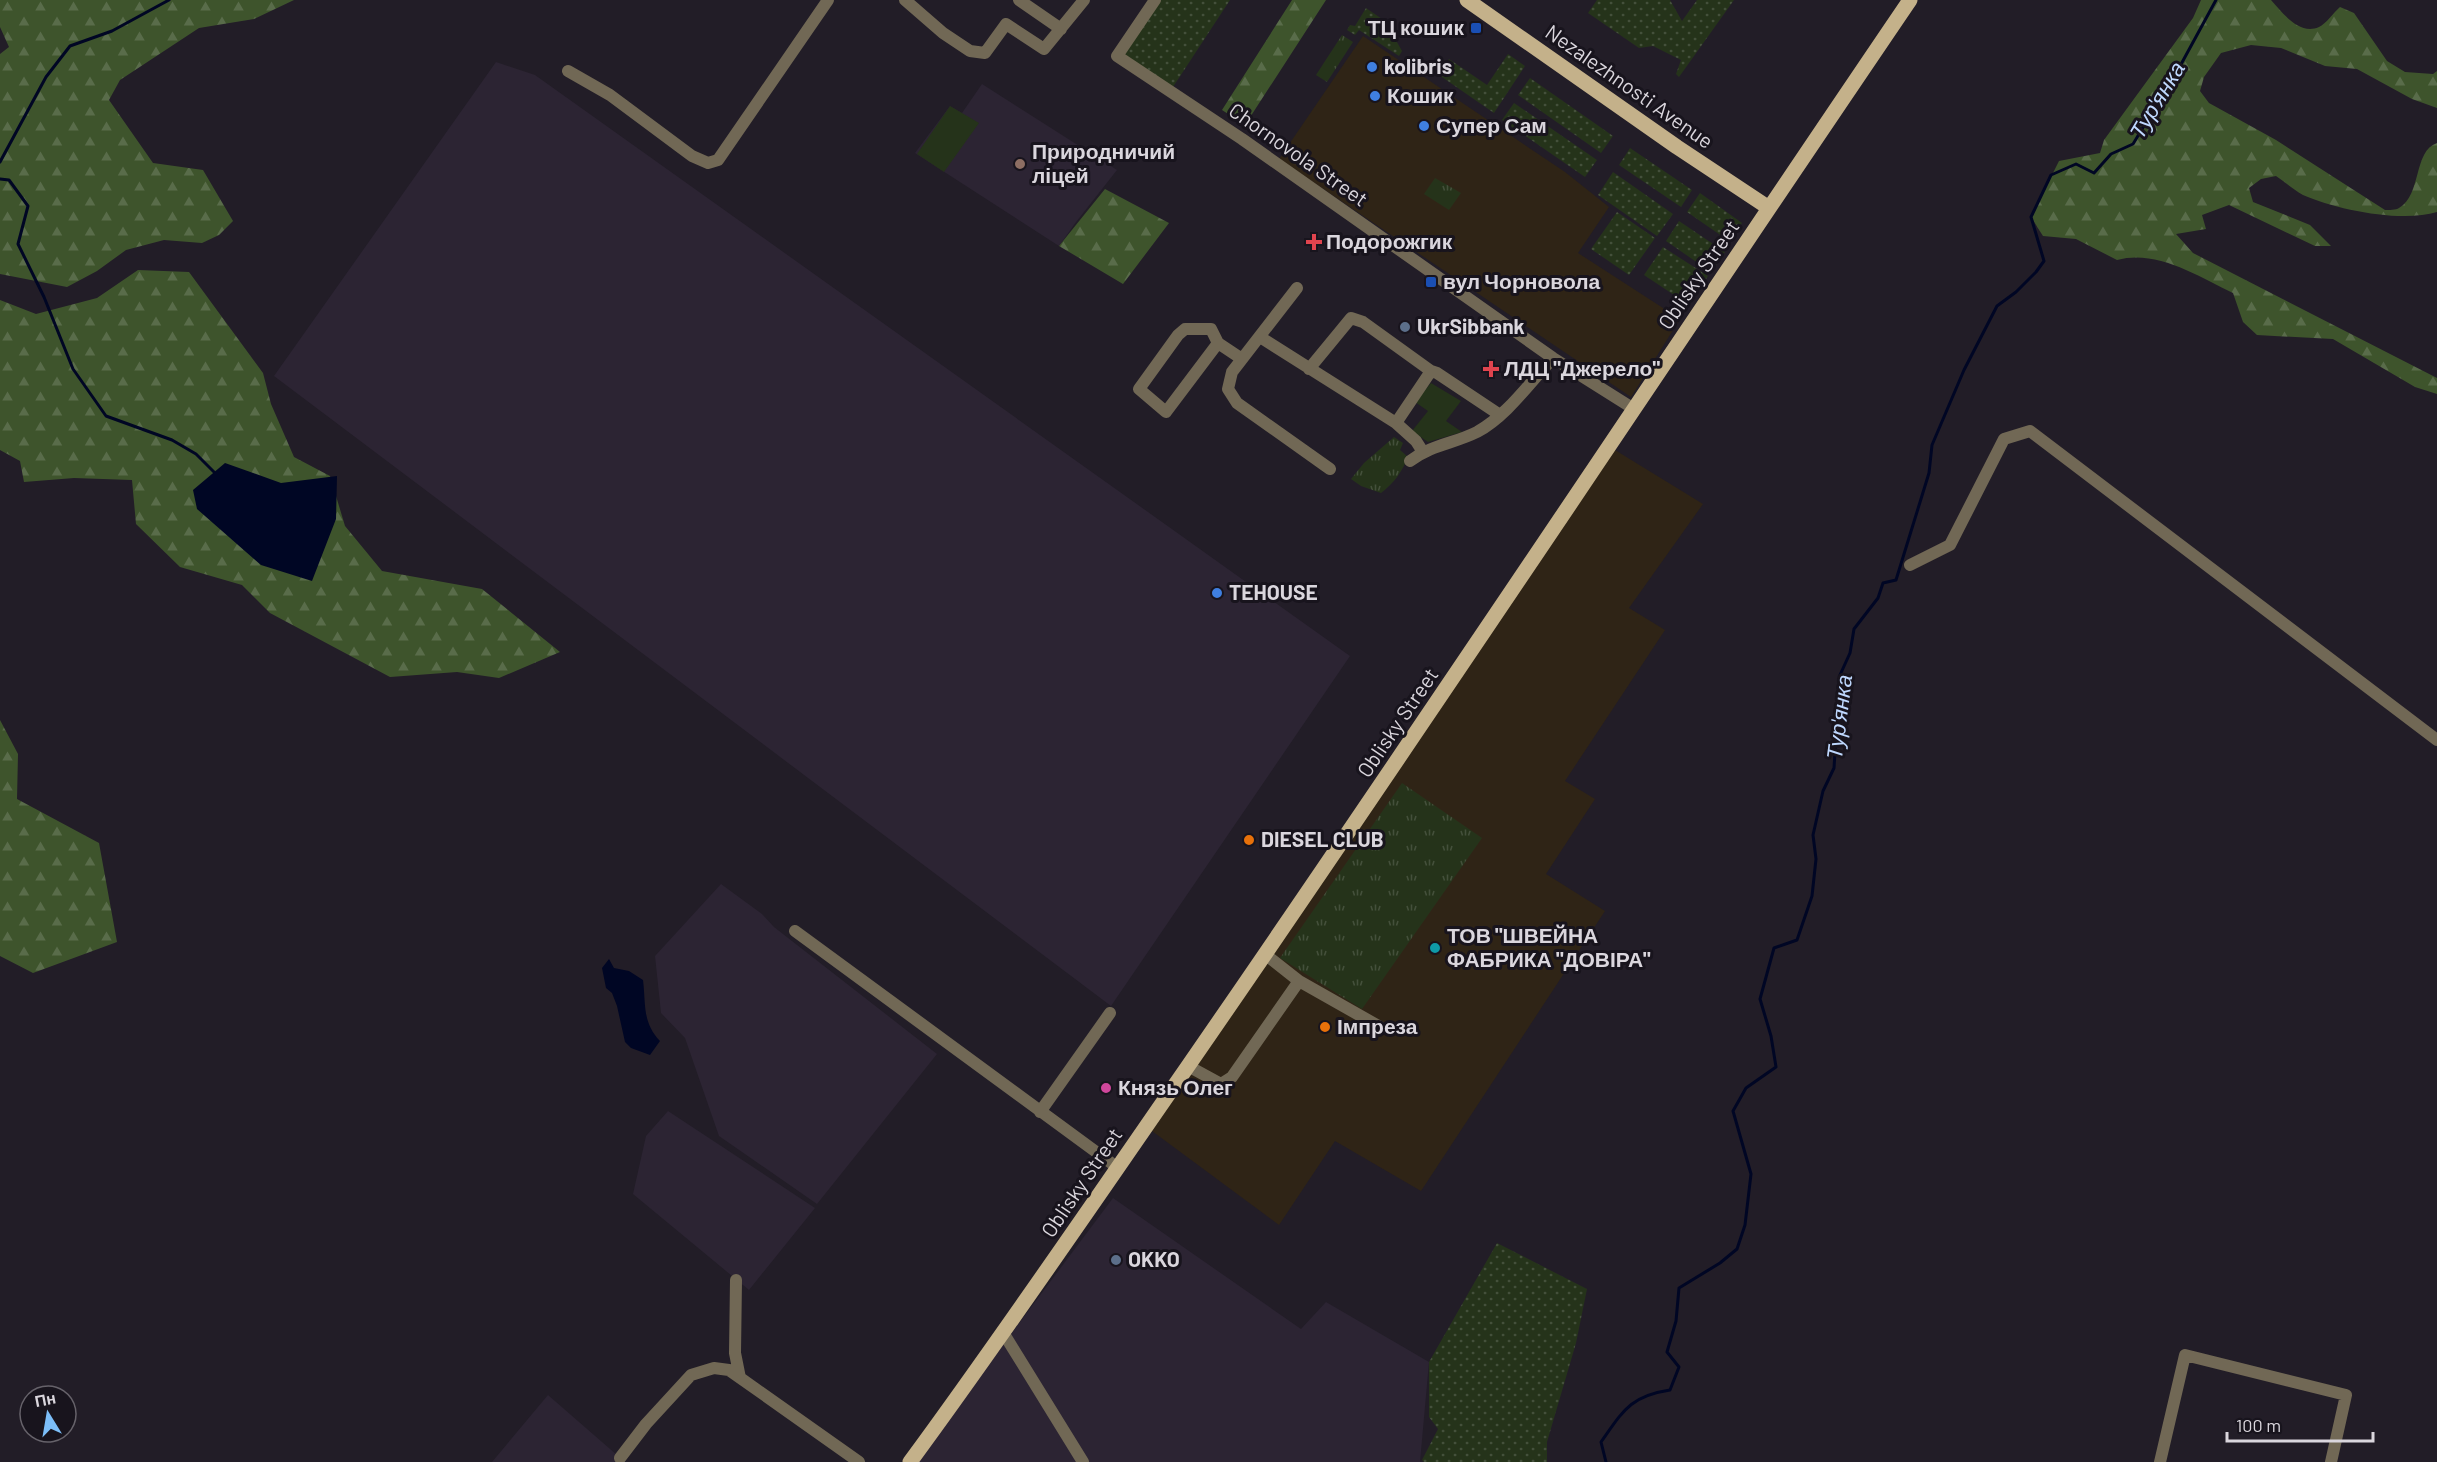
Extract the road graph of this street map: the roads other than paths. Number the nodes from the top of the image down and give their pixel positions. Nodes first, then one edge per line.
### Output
1 (828, 0) edge
2 (905, 0) edge
3 (1019, 0) edge
4 (1084, 0) edge
5 (1155, 0) edge
6 (1467, 0) edge
7 (1910, 0) edge
8 (1061, 29) junction
9 (568, 71) dead end
10 (1769, 208) junction
11 (1297, 288) dead end
12 (1260, 337) junction
13 (1218, 343) junction
14 (1553, 358) junction
15 (1242, 359) junction
16 (1309, 369) junction
17 (1431, 371) junction
18 (1634, 409) junction
19 (1500, 415) junction
20 (1396, 423) junction
21 (1423, 452) junction
22 (1410, 461) dead end
23 (1330, 470) dead end
24 (1910, 565) dead end
25 (2437, 740) edge
26 (795, 931) dead end
27 (1266, 955) junction
28 (1299, 981) junction
29 (1110, 1013) dead end
30 (1382, 1028) dead end
31 (1188, 1066) junction
32 (1040, 1112) junction
33 (1118, 1168) junction
34 (736, 1280) dead end
35 (1004, 1334) junction
36 (740, 1378) junction
37 (620, 1458) dead end
38 (859, 1462) edge
39 (910, 1462) edge
40 (1083, 1462) edge
41 (2160, 1462) edge
42 (2331, 1462) edge

1 - 9 street
2 - 8 street
3 - 8 street
4 - 8 street
5 - 14 street
6 - 10 main road, Nezalezhnosti Avenue
7 - 10 main road, Oblisky Street
10 - 18 main road, Oblisky Street
11 - 12 street
12 - 15 street
12 - 16 street
13 - 13 street
13 - 15 street
14 - 18 street
14 - 19 street
15 - 23 street
16 - 17 street
16 - 20 street
17 - 19 street
17 - 20 street
18 - 27 main road, Oblisky Street
19 - 21 street
20 - 21 street
21 - 22 street
24 - 25 street
26 - 32 street
27 - 28 street
27 - 31 main road, Oblisky Street
28 - 30 street
28 - 31 street
29 - 32 street
31 - 33 main road, Oblisky Street
32 - 33 street
33 - 35 main road, Oblisky Street
34 - 36 street
35 - 39 main road, Oblisky Street
35 - 40 street
36 - 37 street
36 - 38 street
41 - 42 street

